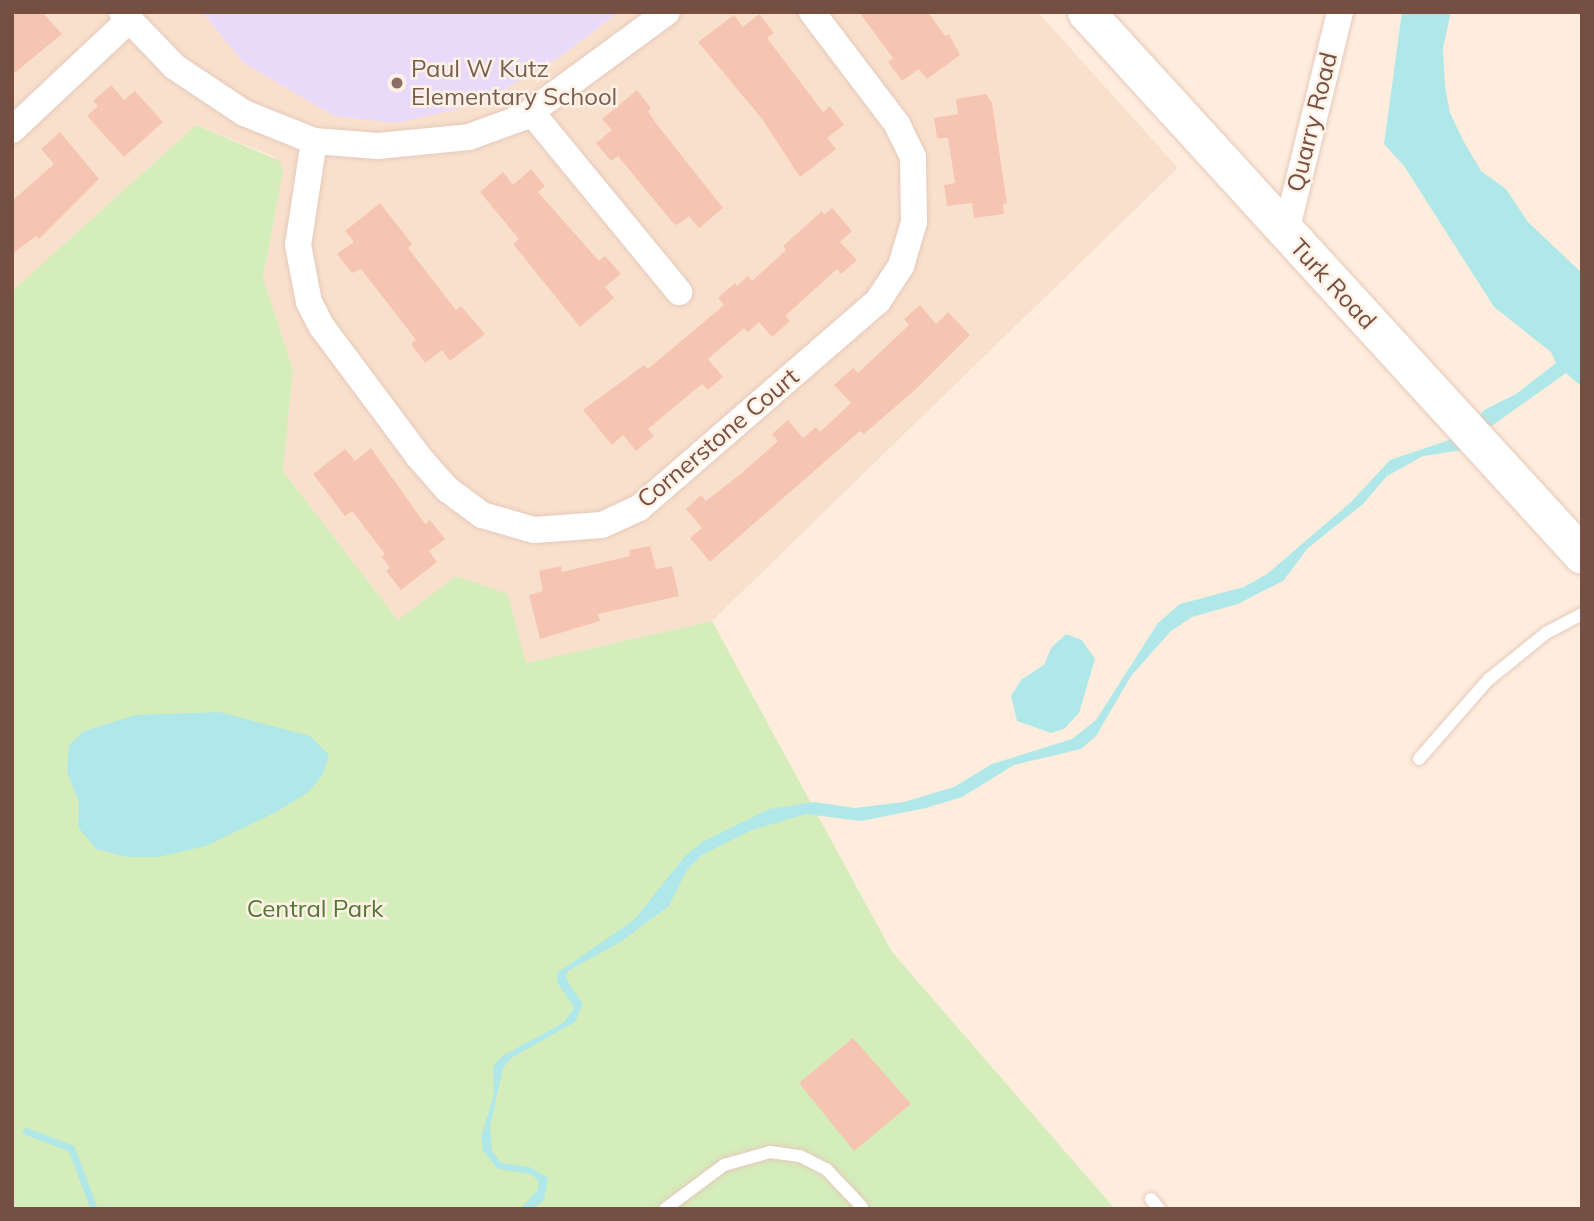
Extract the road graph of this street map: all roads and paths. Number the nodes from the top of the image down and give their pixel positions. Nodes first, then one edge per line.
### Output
1 (667, 12) edge
2 (812, 12) edge
3 (1086, 12) edge
4 (1340, 12) edge
5 (125, 16) edge
6 (532, 113) junction
7 (12, 130) edge
8 (314, 141) junction
9 (1286, 232) junction
10 (679, 292) dead end
11 (1582, 555) edge
12 (1582, 614) edge
13 (1419, 759) dead end
14 (862, 1208) edge
15 (665, 1209) edge

1 - 6 street
2 - 8 street, Cornerstone Court
3 - 9 street, Turk Road
4 - 9 street, Quarry Road
5 - 7 street
5 - 8 street
6 - 8 street
6 - 10 street
9 - 11 street, Turk Road
12 - 13 lane
14 - 15 lane

